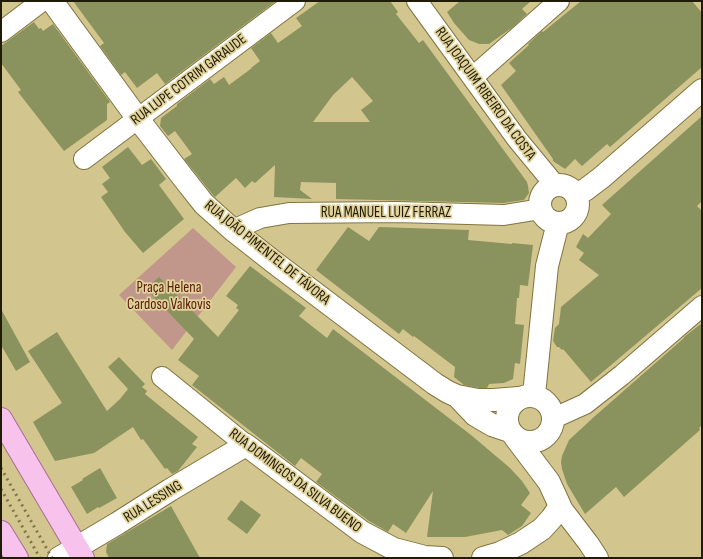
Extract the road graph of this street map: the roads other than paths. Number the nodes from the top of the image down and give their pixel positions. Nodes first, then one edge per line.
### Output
1 (42, 1) edge
2 (52, 1) edge
3 (295, 1) edge
4 (417, 1) edge
5 (559, 1) edge
6 (1, 32) edge
7 (473, 78) junction
8 (702, 90) edge
9 (138, 119) junction
10 (84, 159) dead end
11 (555, 185) junction
12 (575, 194) junction
13 (541, 208) junction
14 (558, 223) junction
15 (233, 230) junction
16 (702, 306) edge
17 (162, 377) dead end
18 (457, 396) junction
19 (526, 397) junction
20 (1, 419) edge
21 (552, 425) junction
22 (513, 434) junction
23 (246, 445) junction
24 (549, 482) junction
25 (560, 506) junction
26 (1, 532) edge
27 (73, 554) edge
28 (16, 558) edge
29 (442, 558) edge
30 (483, 558) edge
31 (598, 558) edge

1 - 6 street
2 - 9 street, RUA JOÃO PIMENTEL DE TÁVORA
3 - 9 street, RUA LUPE COTRIM GARAUDE
4 - 7 street, RUA JOAQUIM RIBEIRO DA COSTA
5 - 7 street
7 - 11 street, RUA JOAQUIM RIBEIRO DA COSTA
8 - 12 street
9 - 10 street, RUA LUPE COTRIM GARAUDE
9 - 15 street, RUA JOÃO PIMENTEL DE TÁVORA
11 - 12 street
11 - 13 street
12 - 14 street
13 - 14 street
13 - 15 street, RUA MANUEL LUIZ FERRAZ
14 - 19 street
15 - 18 street, RUA JOÃO PIMENTEL DE TÁVORA
16 - 21 street
17 - 23 street, RUA DOMINGOS DA SILVA BUENO
18 - 19 street, RUA JOÃO PIMENTEL DE TÁVORA
18 - 22 street, RUA JOÃO PIMENTEL DE TÁVORA
19 - 21 street
19 - 22 street
20 - 27 main road
21 - 22 street
21 - 24 street
22 - 24 street
23 - 27 street, RUA LESSING
23 - 29 street, RUA DOMINGOS DA SILVA BUENO
24 - 25 street
25 - 30 street
25 - 31 street
26 - 28 main road

